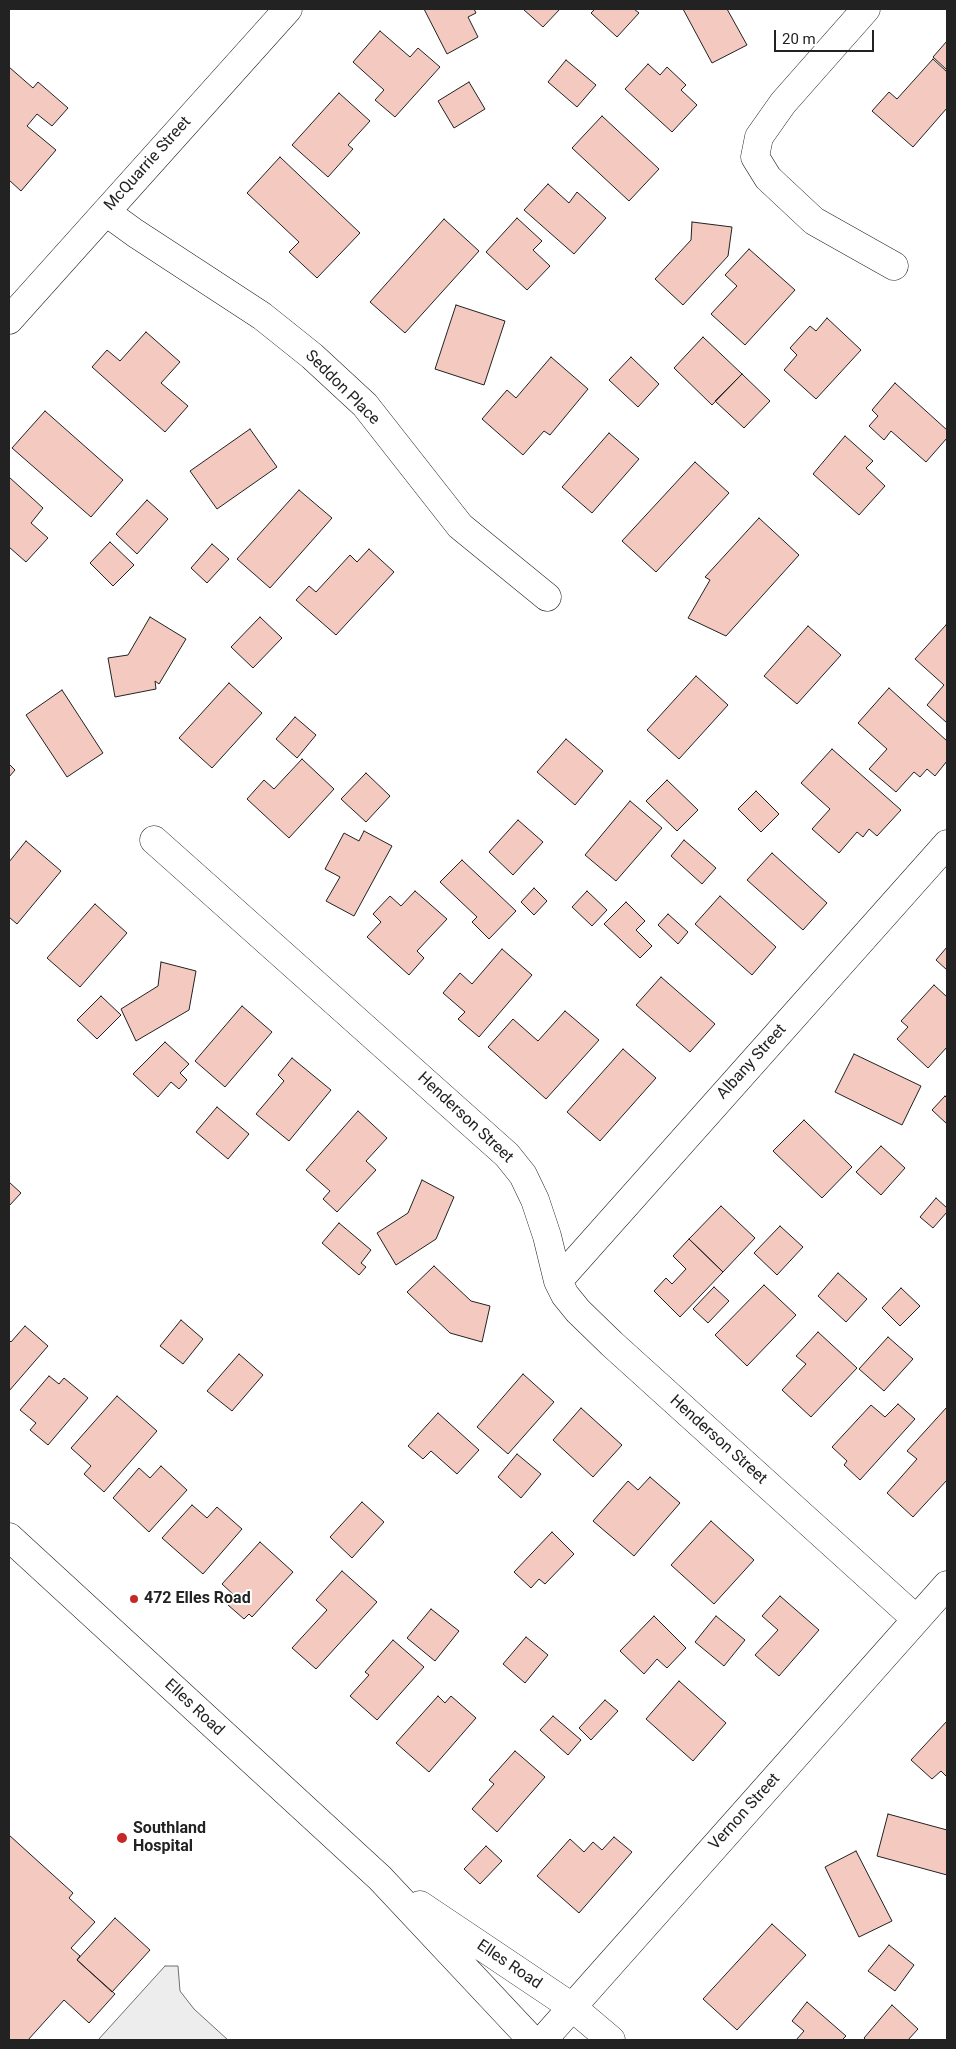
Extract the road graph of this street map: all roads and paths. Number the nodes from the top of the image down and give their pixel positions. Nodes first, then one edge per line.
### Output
1 (288, 9) edge
2 (866, 9) edge
3 (106, 212) junction
4 (894, 266) dead end
5 (9, 320) edge
6 (547, 597) dead end
7 (154, 840) dead end
8 (947, 844) edge
9 (558, 1281) junction
10 (9, 1537) edge
11 (947, 1584) edge
12 (916, 1619) junction
13 (380, 1878) junction
14 (572, 2007) junction
15 (532, 2040) edge
16 (543, 2040) edge
17 (611, 2040) edge

1 - 3 street, McQuarrie Street
2 - 4 street
3 - 5 street, McQuarrie Street
3 - 6 street, Seddon Place
7 - 9 street, Henderson Street
8 - 9 street, Albany Street
9 - 12 street, Henderson Street
10 - 13 street, Elles Road
11 - 12 street, Vernon Street
12 - 14 street, Vernon Street
13 - 14 street, Elles Road
13 - 15 street, Elles Road
14 - 16 street, Vernon Street
14 - 17 street, Elles Road

